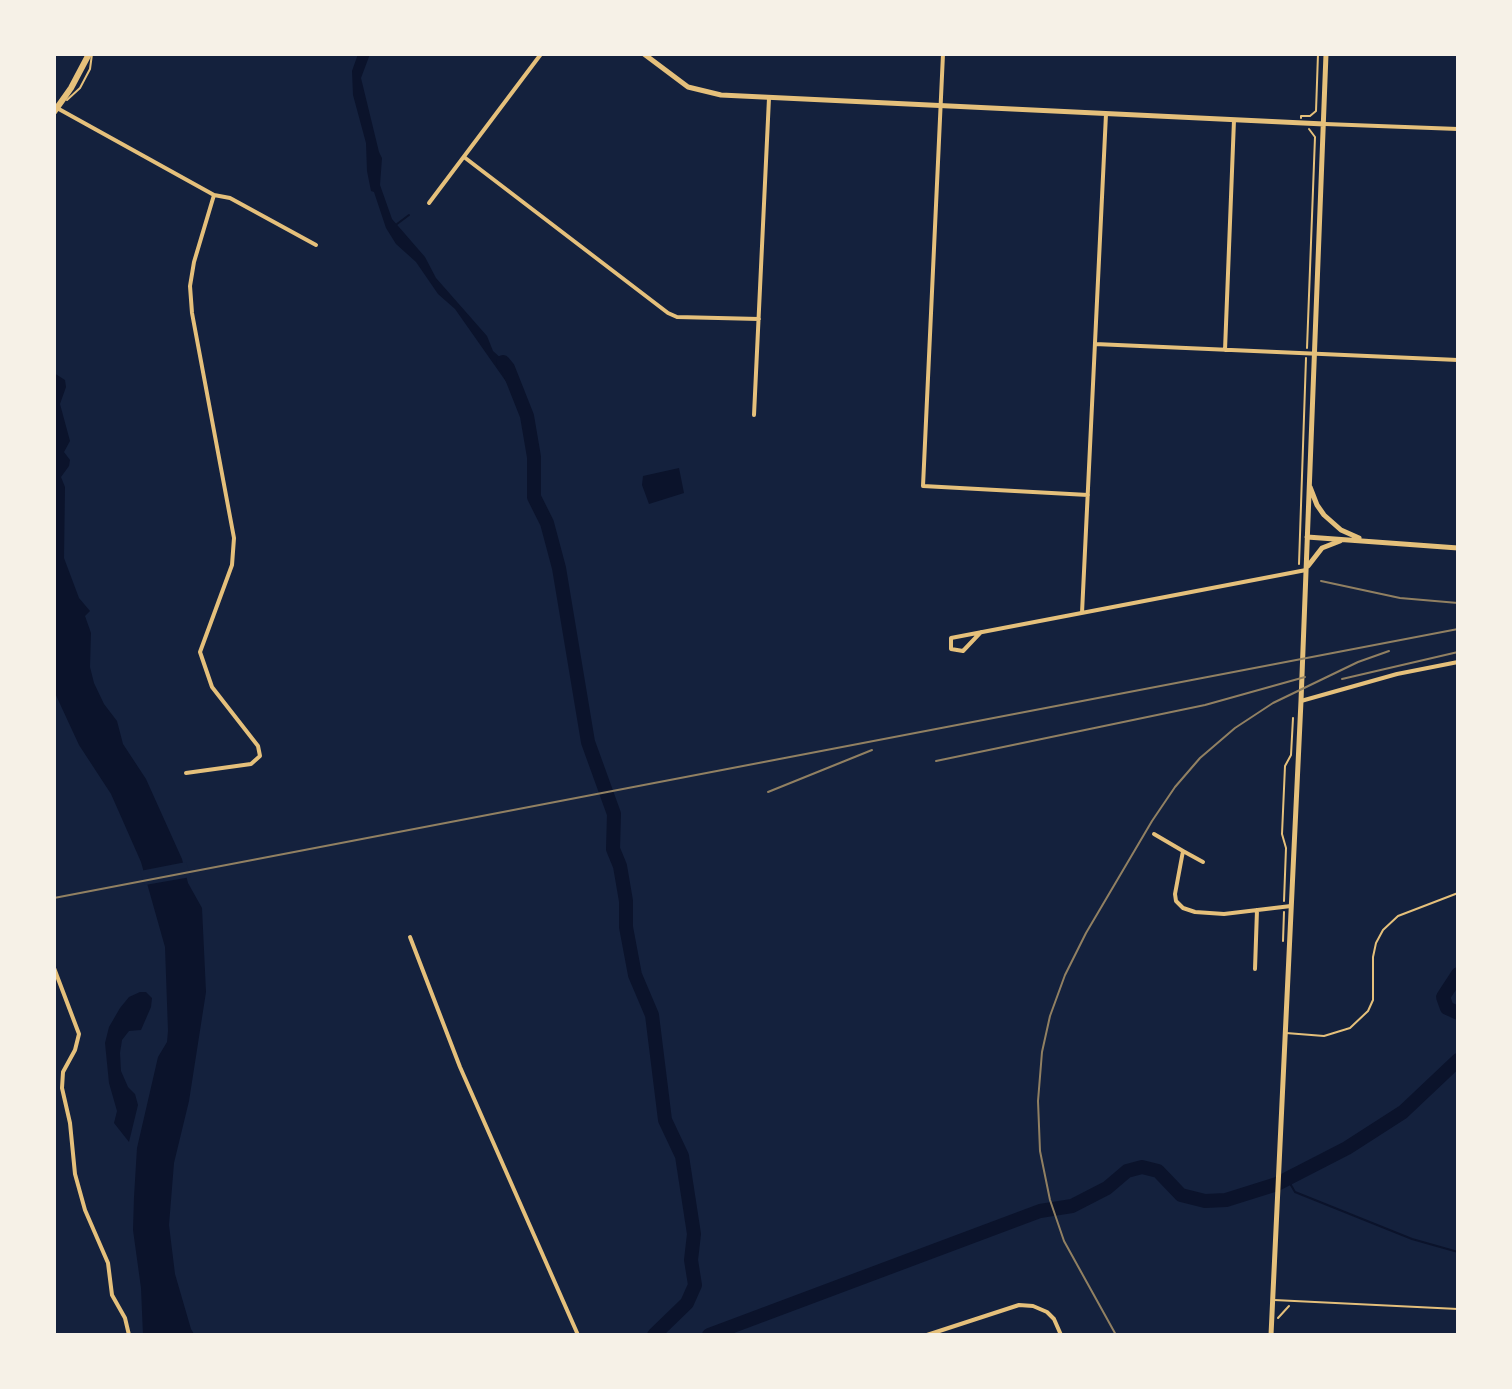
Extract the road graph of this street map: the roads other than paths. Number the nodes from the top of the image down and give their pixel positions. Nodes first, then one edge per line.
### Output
1 (90, 54) edge
2 (541, 54) edge
3 (644, 54) edge
4 (943, 54) edge
5 (1326, 54) edge
6 (769, 98) junction
7 (941, 106) junction
8 (56, 110) edge
9 (1106, 114) junction
10 (1234, 120) junction
11 (1324, 124) junction
12 (1458, 129) edge
13 (464, 157) junction
14 (214, 195) junction
15 (429, 203) dead end
16 (316, 245) dead end
17 (759, 319) junction
18 (1095, 344) junction
19 (1225, 350) junction
20 (1315, 354) junction
21 (1458, 360) edge
22 (754, 415) dead end
23 (1309, 484) junction
24 (1088, 495) junction
25 (1307, 537) junction
26 (1346, 540) junction
27 (1367, 541) junction
28 (1458, 548) edge
29 (1306, 570) junction
30 (1082, 613) junction
31 (981, 632) junction
32 (1458, 662) edge
33 (1301, 701) junction
34 (186, 773) dead end
35 (1154, 834) dead end
36 (1183, 851) junction
37 (1203, 862) dead end
38 (1458, 893) edge
39 (1288, 907) junction
40 (1257, 910) junction
41 (410, 937) dead end
42 (54, 968) edge
43 (1255, 969) dead end
44 (1284, 1033) junction
45 (1273, 1300) junction
46 (1458, 1309) edge
47 (129, 1335) edge
48 (578, 1335) edge
49 (927, 1335) edge
50 (1061, 1335) edge
51 (1271, 1335) edge

1 - 8 main road
2 - 13 street
3 - 6 street
4 - 7 street
5 - 11 street
6 - 7 street
6 - 17 street
7 - 9 street
7 - 24 street
8 - 14 street
9 - 10 street
9 - 18 street
10 - 11 street
10 - 19 street
11 - 12 street
11 - 20 street
13 - 15 street
13 - 17 street
14 - 16 street
14 - 34 street
17 - 22 street
18 - 19 street
18 - 24 street
19 - 20 street
20 - 21 street
20 - 23 street
23 - 25 street
23 - 27 street
24 - 30 street
25 - 26 street
25 - 29 street
26 - 27 street
26 - 29 street
27 - 28 street
29 - 30 street
29 - 33 street
30 - 31 street
31 - 31 street
32 - 33 street
33 - 39 street
35 - 36 street
36 - 37 street
36 - 40 street
38 - 44 lane
39 - 40 street
39 - 44 street
40 - 43 street
41 - 48 street
42 - 47 street
44 - 45 street
45 - 46 lane
45 - 51 street
49 - 50 street

